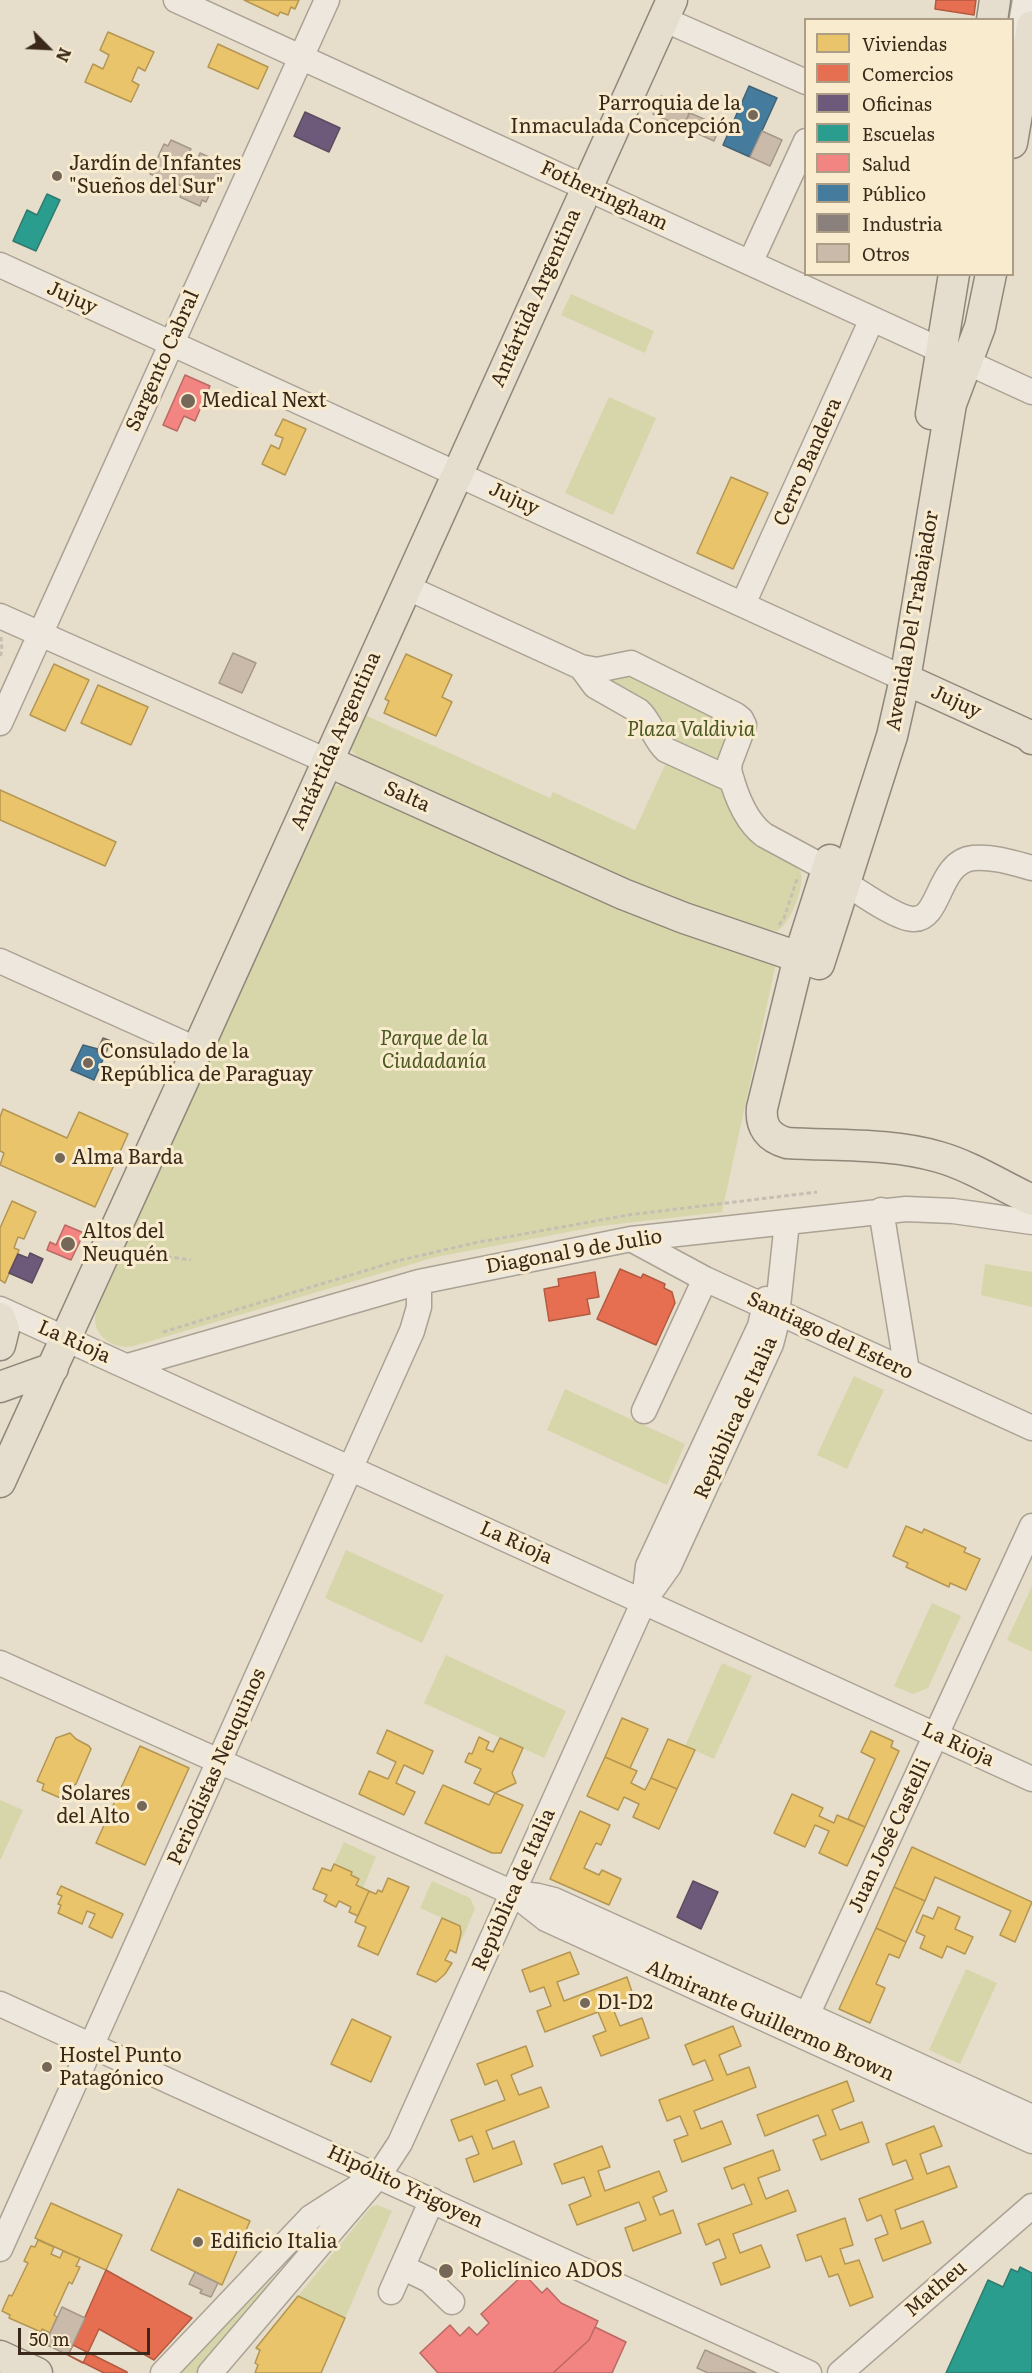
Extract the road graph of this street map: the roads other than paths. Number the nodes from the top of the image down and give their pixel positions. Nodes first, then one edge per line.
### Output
1 (176, 0) edge
2 (327, 0) edge
3 (995, 0) edge
4 (1007, 0) edge
5 (1025, 0) edge
6 (668, 9) edge
7 (992, 18) edge
8 (1004, 18) edge
9 (1032, 26) edge
10 (301, 57) junction
11 (1014, 64) edge
12 (804, 81) edge
13 (1020, 131) edge
14 (804, 145) edge
15 (586, 188) junction
16 (750, 263) junction
17 (0, 265) edge
18 (954, 276) edge
19 (964, 276) edge
20 (979, 276) edge
21 (991, 276) edge
22 (872, 319) junction
23 (171, 343) junction
24 (954, 357) junction
25 (1032, 392) edge
26 (457, 473) junction
27 (406, 587) junction
28 (743, 604) junction
29 (0, 616) edge
30 (40, 634) junction
31 (581, 667) junction
32 (896, 674) junction
33 (0, 723) edge
34 (1031, 734) edge
35 (327, 761) junction
36 (732, 780) junction
37 (1032, 868) edge
38 (824, 874) junction
39 (809, 960) junction
40 (0, 961) edge
41 (198, 1050) junction
42 (1032, 1200) edge
43 (881, 1210) junction
44 (1032, 1222) edge
45 (781, 1223) junction
46 (631, 1239) junction
47 (705, 1279) junction
48 (419, 1282) junction
49 (0, 1309) edge
50 (771, 1309) junction
51 (0, 1318) edge
52 (66, 1338) junction
53 (0, 1345) edge
54 (128, 1366) junction
55 (52, 1368) junction
56 (907, 1371) junction
57 (0, 1387) edge
58 (644, 1411) dead end
59 (1032, 1428) edge
60 (351, 1468) junction
61 (0, 1482) edge
62 (1032, 1526) edge
63 (644, 1601) junction
64 (0, 1663) edge
65 (936, 1734) junction
66 (219, 1762) junction
67 (1032, 1779) edge
68 (513, 1893) junction
69 (0, 2004) edge
70 (807, 2015) junction
71 (92, 2045) junction
72 (1032, 2117) edge
73 (1032, 2141) edge
74 (378, 2175) junction
75 (432, 2200) junction
76 (1032, 2205) edge
77 (0, 2249) edge
78 (402, 2267) junction
79 (391, 2292) dead end
80 (452, 2302) dead end
81 (0, 2356) edge
82 (37, 2373) edge
83 (163, 2373) edge
84 (210, 2373) edge
85 (809, 2373) edge
86 (840, 2373) edge

1 - 10 street, Fotheringham
2 - 10 street, Sargento Cabral
3 - 7 main road
4 - 8 street
5 - 11 street
6 - 12 street
6 - 15 main road, Antártida Argentina
9 - 13 main road
10 - 15 street, Fotheringham
10 - 23 street, Sargento Cabral
14 - 16 street
15 - 16 street, Fotheringham
15 - 26 main road, Antártida Argentina
16 - 22 street, Fotheringham
17 - 23 street, Jujuy
18 - 24 main road, Avenida Del Trabajador
19 - 24 street
20 - 24 street
21 - 24 main road, Avenida Del Trabajador
22 - 24 street, Fotheringham
22 - 28 street, Cerro Bandera
23 - 26 street, Jujuy
23 - 30 street, Sargento Cabral
24 - 25 street, Fotheringham
24 - 32 main road, Avenida Del Trabajador
26 - 27 main road, Antártida Argentina
26 - 28 street, Jujuy
27 - 31 street
27 - 35 main road, Antártida Argentina
28 - 32 street, Jujuy
29 - 30 street, Salta
30 - 33 street, Sargento Cabral
30 - 35 street, Salta
31 - 36 street
31 - 36 street
32 - 34 main road, Jujuy
32 - 38 main road, Avenida Del Trabajador
35 - 39 main road, Salta
35 - 41 main road, Antártida Argentina
36 - 38 street
37 - 38 street
38 - 39 main road, Avenida Del Trabajador
39 - 42 main road, Avenida Del Trabajador
40 - 41 street
41 - 52 main road, Antártida Argentina
43 - 44 street, Diagonal 9 de Julio
43 - 45 street, Diagonal 9 de Julio
43 - 56 street
45 - 46 street, Diagonal 9 de Julio
45 - 50 street, República de Italia
46 - 47 street, Santiago del Estero
46 - 48 street, Diagonal 9 de Julio
47 - 50 street, Santiago del Estero
47 - 58 street
48 - 54 street, Diagonal 9 de Julio
48 - 60 street, Periodistas Neuquinos
49 - 52 street, La Rioja
50 - 56 street, Santiago del Estero
50 - 63 street, República de Italia
51 - 53 main road
52 - 54 street, La Rioja
52 - 55 main road, Antártida Argentina
54 - 60 street, La Rioja
55 - 57 main road
55 - 61 main road, Antártida Argentina
56 - 59 street, Santiago del Estero
60 - 63 street, La Rioja
60 - 66 street, Periodistas Neuquinos
62 - 65 street, Juan José Castelli
63 - 65 street, La Rioja
63 - 68 street, República de Italia
64 - 66 street, Almirante Guillermo Brown
65 - 67 street, La Rioja
65 - 70 street, Juan José Castelli
66 - 68 street, Almirante Guillermo Brown
66 - 71 street, Periodistas Neuquinos
68 - 70 street, Almirante Guillermo Brown
68 - 73 street, Almirante Guillermo Brown
68 - 74 street, República de Italia
69 - 71 street, Hipólito Yrigoyen
70 - 72 street, Almirante Guillermo Brown
71 - 74 street, Hipólito Yrigoyen
71 - 77 street, Periodistas Neuquinos
74 - 75 street, Hipólito Yrigoyen
74 - 83 street, República de Italia
74 - 84 street, República de Italia
75 - 78 street
75 - 85 street, Hipólito Yrigoyen
76 - 86 street, Matheu
78 - 79 street
78 - 80 street
81 - 82 main road

